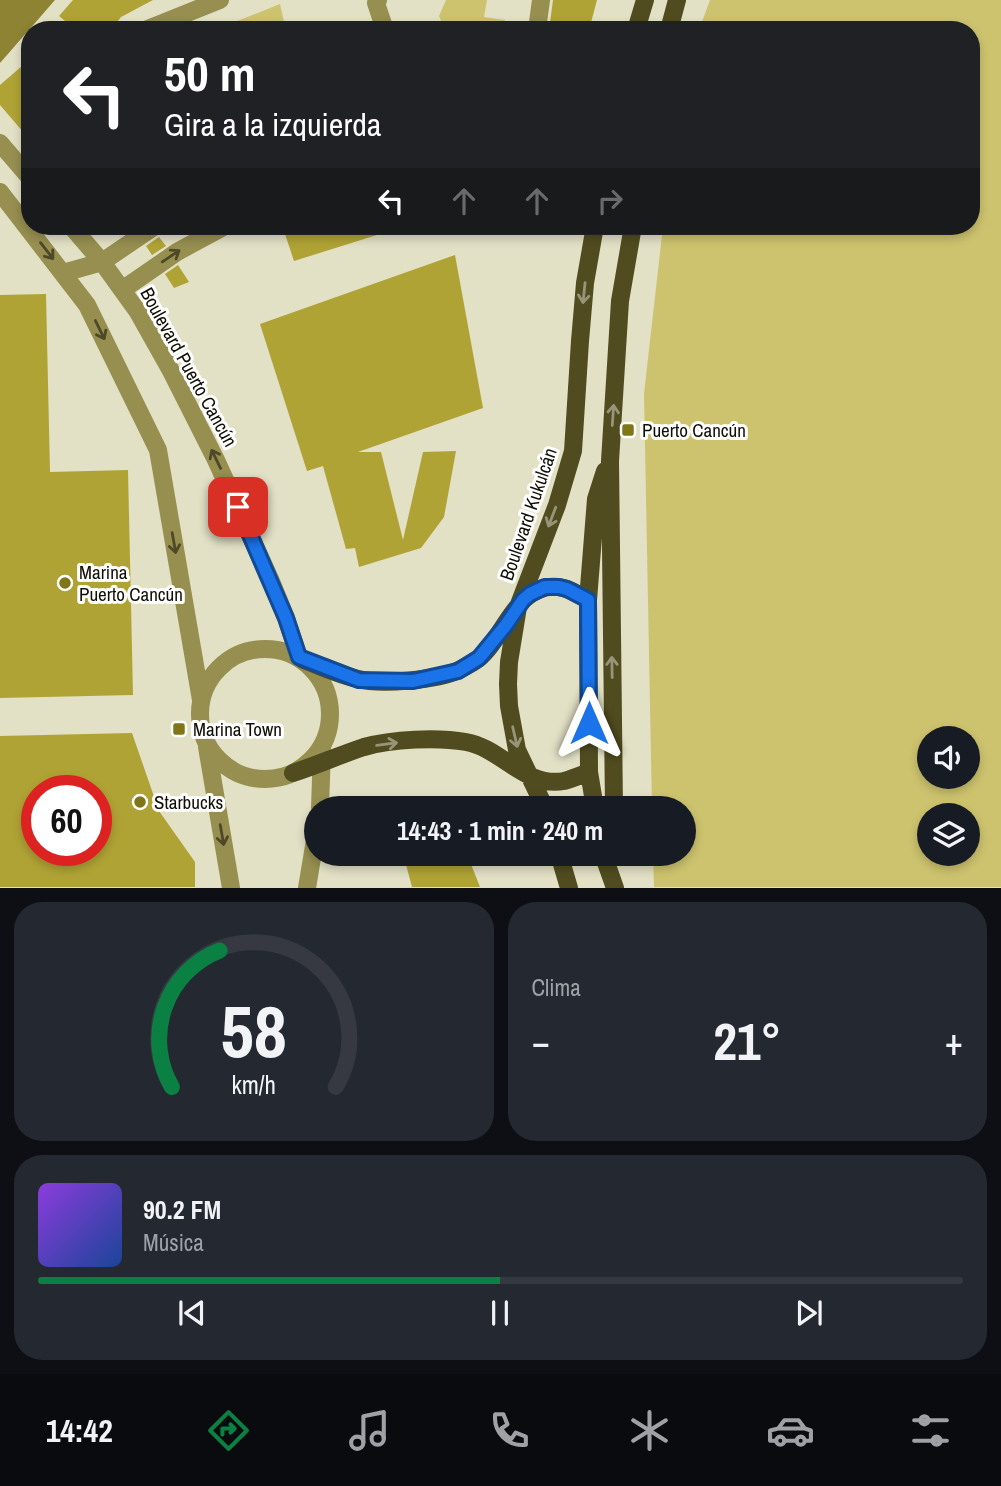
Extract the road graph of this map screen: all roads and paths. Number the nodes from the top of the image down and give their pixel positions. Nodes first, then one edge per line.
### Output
1 (220, 0) edge
2 (378, 0) edge
3 (541, 0) edge
4 (645, 0) edge
5 (677, 0) edge
6 (166, 21) edge
7 (382, 21) edge
8 (538, 21) edge
9 (639, 21) edge
10 (671, 21) edge
11 (0, 143) edge
12 (21, 168) edge
13 (0, 192) edge
14 (21, 219) edge
15 (34, 235) edge
16 (79, 235) edge
17 (142, 235) edge
18 (207, 235) edge
19 (593, 235) edge
20 (631, 235) edge
21 (102, 262) junction
22 (64, 273) junction
23 (122, 290) junction
24 (610, 461) junction
25 (588, 600) junction
26 (518, 607) junction
27 (300, 658) junction
28 (201, 699) junction
29 (206, 743) junction
30 (322, 754) junction
31 (589, 772) junction
32 (293, 773) joint
33 (530, 777) junction
34 (320, 796) edge
35 (539, 796) edge
36 (593, 796) edge
37 (614, 796) edge
38 (311, 866) edge
39 (563, 866) edge
40 (607, 866) edge
41 (615, 866) edge
42 (232, 887) edge
43 (307, 887) edge
44 (569, 887) edge
45 (615, 887) edge

1 - 6 street
2 - 7 street
3 - 8 street
4 - 9 main road
5 - 10 main road
11 - 12 street
13 -> 14 street
15 -> 22 street
16 - 21 street, Boulevard Puerto Cancún
17 - 21 street
23 -> 18 street
19 -> 26 main road, Boulevard Kukulcán
24 -> 20 main road
21 - 22 street
21 - 23 street, Boulevard Puerto Cancún
22 -> 28 street
27 -> 23 street, Boulevard Puerto Cancún
24 - 25 main road
37 -> 24 main road
25 - 26 main road
25 - 31 main road
26 - 27 main road
26 -> 33 main road, Boulevard Kukulcán
27 - 28 street
27 - 30 street
28 - 29 street
29 - 32 street
29 -> 42 street
30 - 32 main road
30 -> 33 main road
30 - 34 street
31 - 33 main road
31 - 36 main road
33 - 35 main road, Boulevard Kukulcán
38 - 43 street
39 - 44 main road
40 - 45 main road
41 - 45 main road

